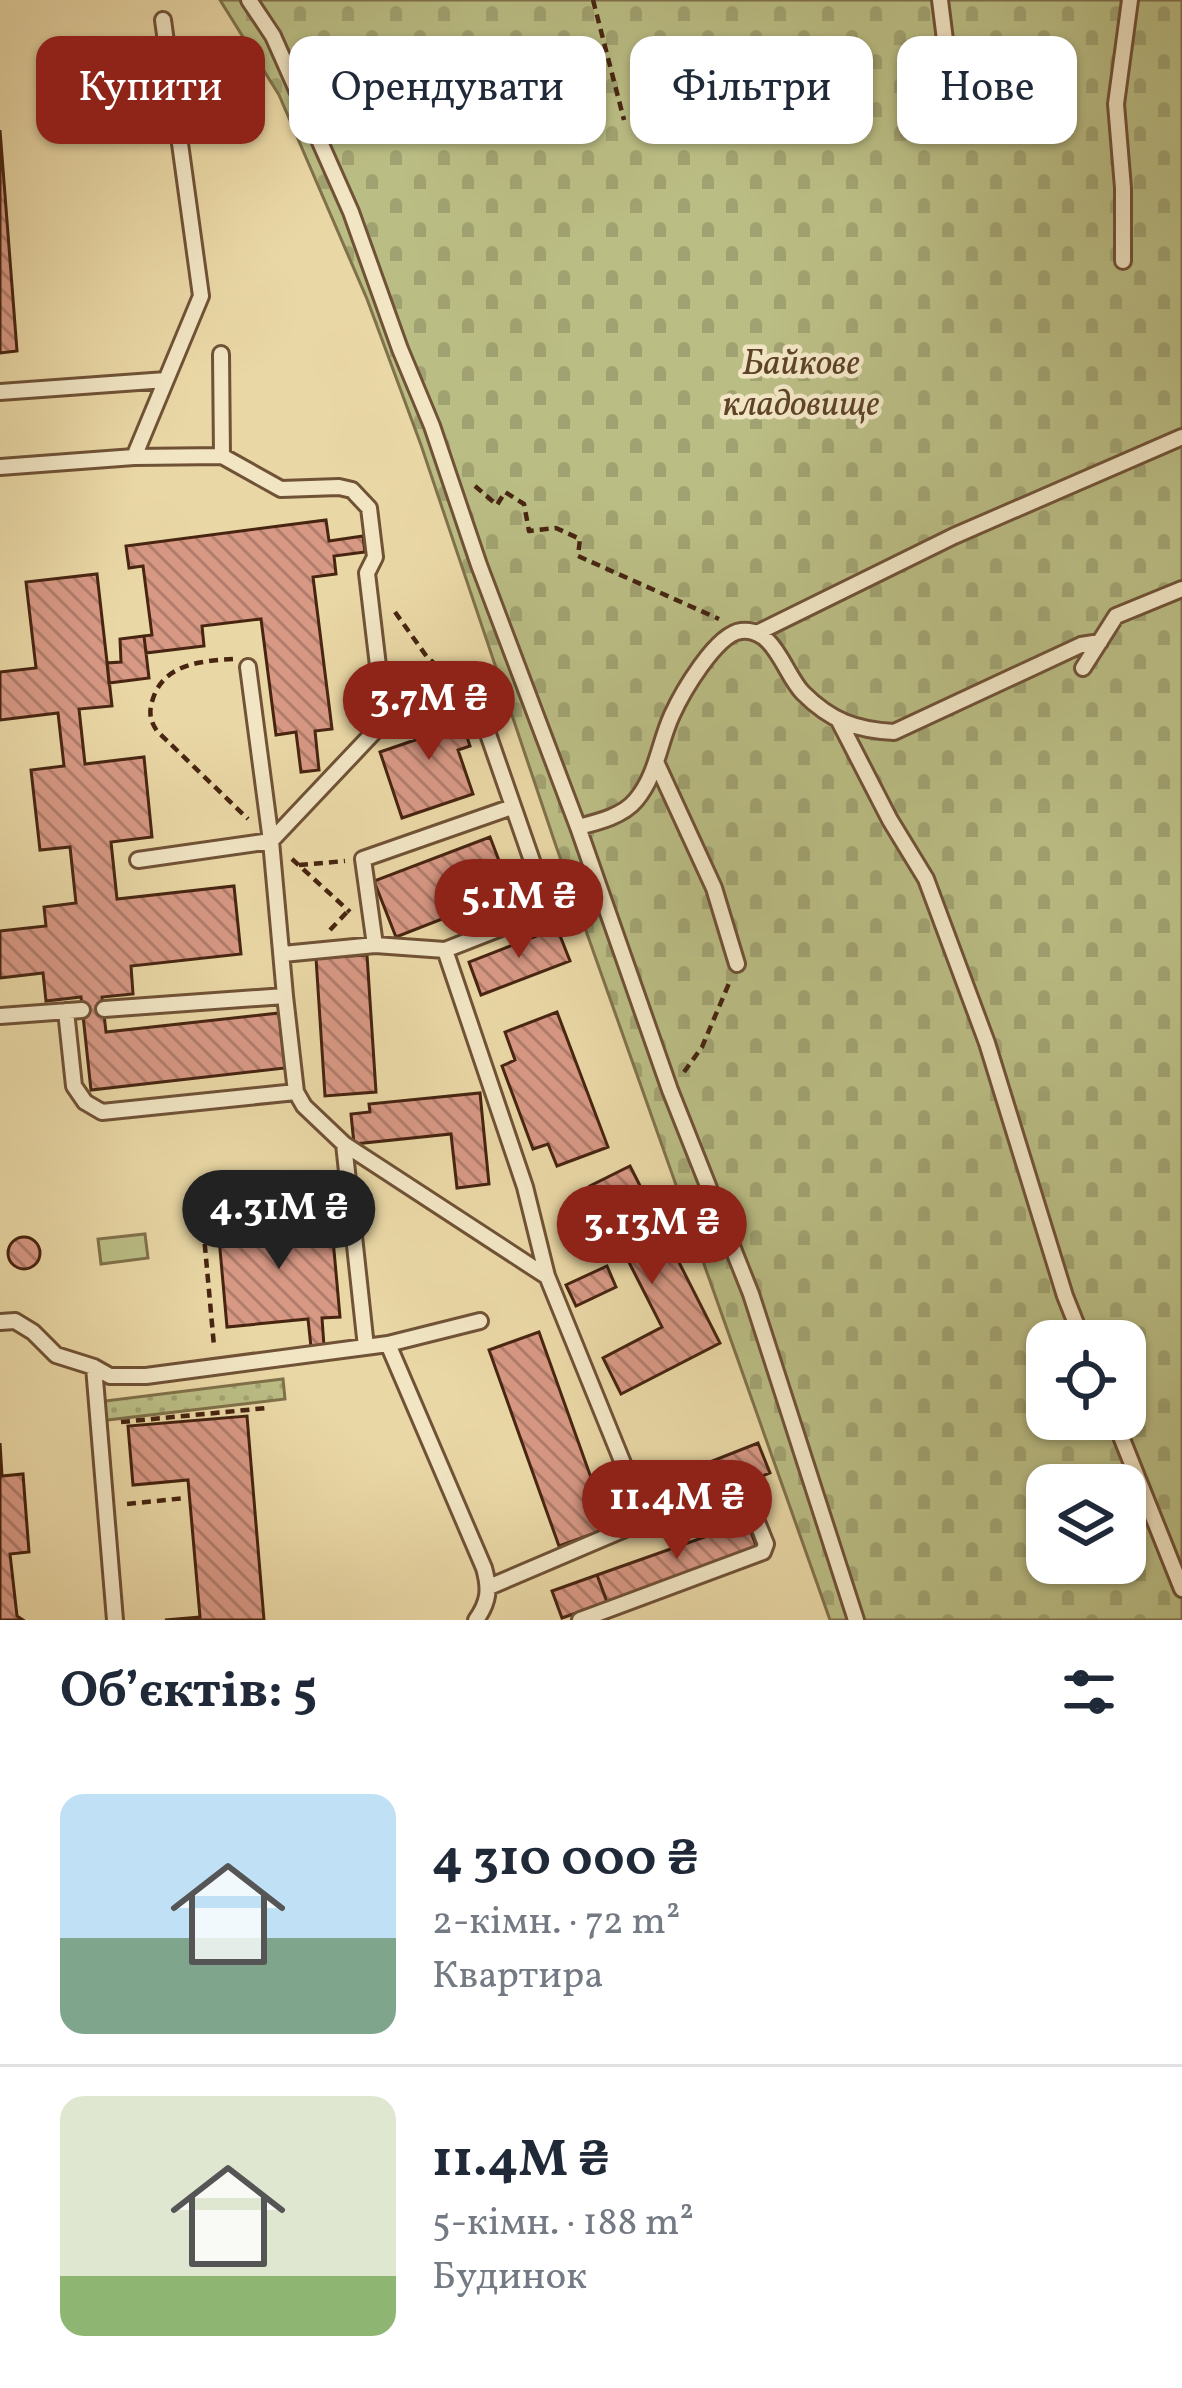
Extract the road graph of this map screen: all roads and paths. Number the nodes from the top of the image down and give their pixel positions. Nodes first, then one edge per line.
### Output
1 (249, 0) edge
2 (592, 0) edge
3 (940, 0) edge
4 (1130, 0) edge
5 (163, 20) dead end
6 (944, 36) edge
7 (624, 120) dead end
8 (1123, 261) dead end
9 (221, 354) dead end
10 (166, 380) junction
11 (0, 392) edge
12 (1182, 437) edge
13 (222, 456) junction
14 (134, 457) junction
15 (443, 458) junction
16 (0, 467) edge
17 (1182, 590) edge
18 (391, 607) dead end
19 (739, 631) junction
20 (757, 633) junction
21 (1100, 643) junction
22 (248, 667) joint
23 (1083, 668) dead end
24 (839, 721) junction
25 (488, 734) joint
26 (657, 764) junction
27 (512, 807) junction
28 (578, 826) junction
29 (272, 841) junction
30 (363, 859) junction
31 (138, 860) dead end
32 (299, 866) junction
33 (367, 890) junction
34 (349, 910) junction
35 (374, 938) junction
36 (445, 950) junction
37 (310, 952) junction
38 (283, 954) junction
39 (737, 964) joint
40 (285, 996) junction
41 (104, 1009) dead end
42 (0, 1016) edge
43 (670, 1090) junction
44 (296, 1092) junction
45 (344, 1144) junction
46 (349, 1183) junction
47 (210, 1195) joint
48 (547, 1276) junction
49 (1075, 1320) edge
50 (0, 1322) edge
51 (479, 1322) dead end
52 (388, 1344) junction
53 (367, 1347) junction
54 (216, 1366) junction
55 (94, 1367) junction
56 (267, 1408) dead end
57 (98, 1425) junction
58 (1122, 1440) edge
59 (185, 1498) dead end
60 (120, 1505) dead end
61 (646, 1520) junction
62 (489, 1587) junction
63 (1182, 1589) edge
64 (115, 1620) edge
65 (476, 1620) edge
66 (580, 1620) edge
67 (856, 1620) edge

1 - 15 lane
2 - 7 path
3 - 6 lane
4 - 8 lane
5 - 10 lane
9 - 13 lane
10 - 11 lane
10 - 14 lane
12 - 20 lane
13 - 14 lane
13 - 29 lane
14 - 16 lane
15 - 19 path
15 - 28 lane
17 - 21 lane
18 - 25 path
19 - 20 lane
19 - 26 lane
20 - 24 lane
21 - 23 lane
21 - 24 lane
22 - 29 lane
22 - 29 path
24 - 49 lane
25 - 27 lane
26 - 28 lane
26 - 39 lane
27 - 30 lane
27 - 36 lane
28 - 43 lane
29 - 31 lane
29 - 32 path
29 - 38 lane
30 - 32 path
30 - 33 lane
32 - 34 path
33 - 34 path
33 - 35 lane
34 - 35 path
34 - 37 path
35 - 36 lane
35 - 37 lane
36 - 48 lane
37 - 38 lane
38 - 40 lane
39 - 43 path
40 - 41 lane
40 - 44 lane
42 - 44 lane
43 - 67 lane
44 - 45 lane
45 - 46 lane
45 - 48 lane
46 - 47 lane
46 - 53 lane
47 - 54 path
48 - 61 lane
50 - 55 lane
51 - 52 lane
52 - 53 lane
52 - 62 lane
53 - 54 lane
54 - 55 lane
55 - 57 lane
56 - 57 path
57 - 64 lane
58 - 63 lane
59 - 60 path
61 - 62 lane
61 - 66 lane
62 - 65 lane

